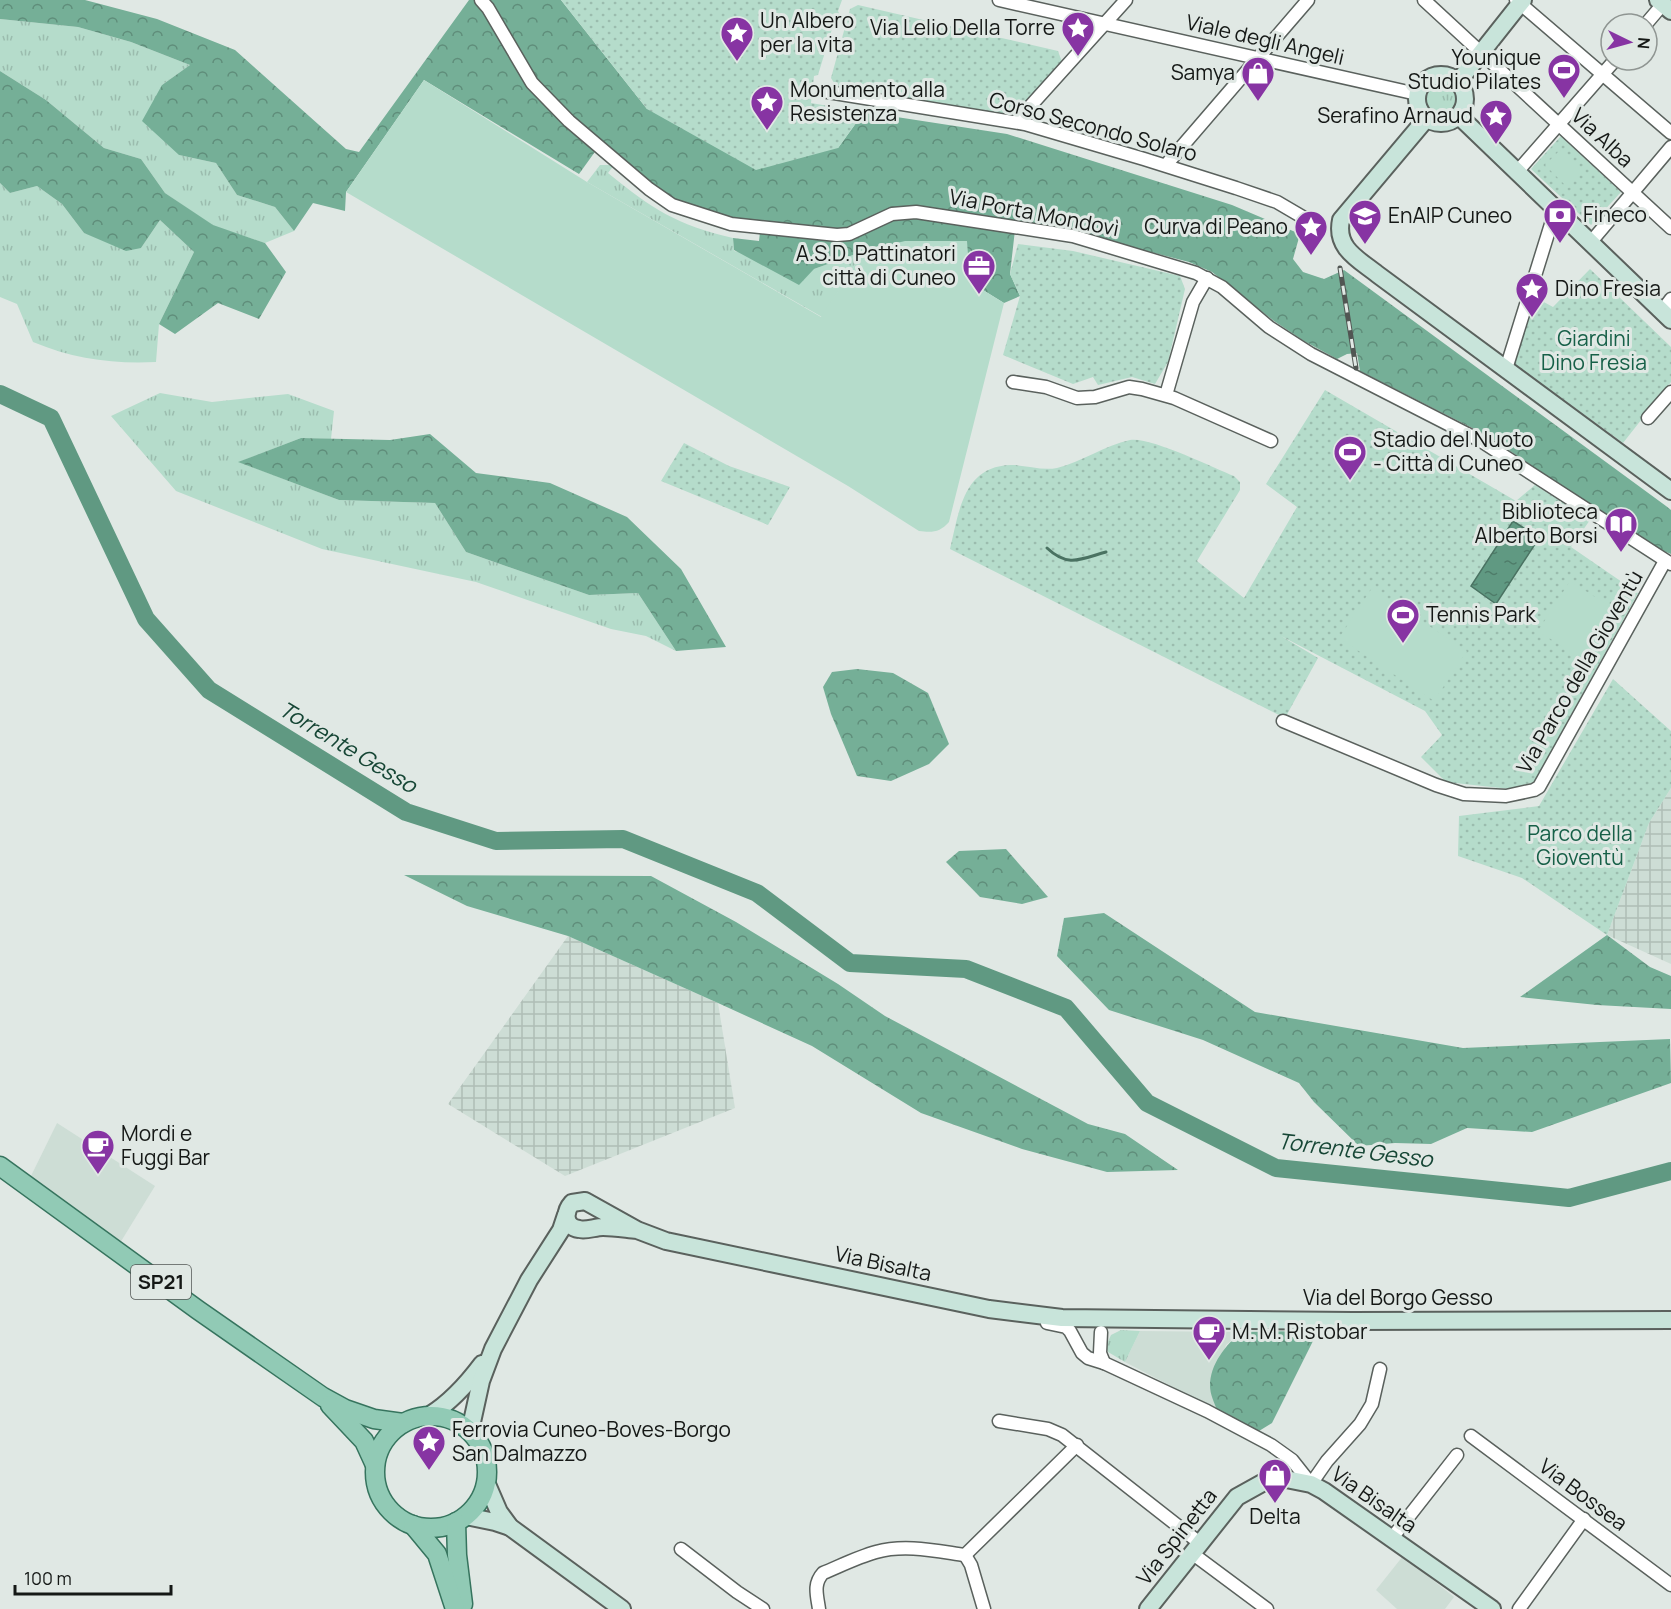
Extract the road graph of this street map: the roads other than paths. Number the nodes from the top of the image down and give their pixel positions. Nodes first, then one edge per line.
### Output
1 (481, 0) edge
2 (999, 0) edge
3 (1126, 0) edge
4 (1308, 0) edge
5 (1424, 0) edge
6 (1520, 1) edge
7 (1106, 24) junction
8 (1480, 51) junction
9 (1257, 59) junction
10 (1603, 74) junction
11 (1458, 82) junction
12 (828, 92) dead end
13 (1417, 94) junction
14 (1459, 116) junction
15 (1426, 118) junction
16 (1016, 123) junction
17 (1559, 125) junction
18 (1671, 133) edge
19 (1671, 147) edge
20 (1166, 165) junction
21 (1516, 173) junction
22 (1633, 193) junction
23 (1556, 208) junction
24 (1306, 219) dead end
25 (1671, 228) edge
26 (1590, 243) junction
27 (1207, 278) junction
28 (1668, 310) edge
29 (1506, 369) junction
30 (1013, 382) dead end
31 (1671, 392) edge
32 (1166, 395) junction
33 (1648, 418) dead end
34 (1271, 441) dead end
35 (1671, 492) edge
36 (1668, 563) edge
37 (1283, 721) dead end
38 (0, 1166) edge
39 (592, 1206) junction
40 (566, 1215) junction
41 (586, 1228) junction
42 (637, 1230) junction
43 (548, 1251) junction
44 (989, 1310) junction
45 (1088, 1318) junction
46 (1124, 1319) junction
47 (1671, 1320) edge
48 (1101, 1332) junction
49 (1074, 1336) junction
50 (493, 1349) junction
51 (1104, 1363) junction
52 (1380, 1369) dead end
53 (323, 1397) junction
54 (430, 1415) junction
55 (999, 1421) dead end
56 (403, 1423) junction
57 (470, 1431) junction
58 (1471, 1436) dead end
59 (1077, 1445) junction
60 (1457, 1455) dead end
61 (375, 1465) junction
62 (486, 1482) junction
63 (1311, 1484) junction
64 (460, 1519) junction
65 (1584, 1519) junction
66 (413, 1525) junction
67 (510, 1527) junction
68 (1392, 1538) junction
69 (681, 1549) dead end
70 (1197, 1549) junction
71 (965, 1555) junction
72 (1671, 1585) edge
73 (455, 1609) edge
74 (464, 1609) edge
75 (622, 1609) edge
76 (763, 1609) edge
77 (819, 1609) edge
78 (984, 1609) edge
79 (1148, 1609) edge
80 (1267, 1609) edge
81 (1492, 1609) edge
82 (1519, 1609) edge

1 - 27 street, Via Porta Mondovì
2 - 7 street, Viale degli Angeli
3 - 7 street
4 - 9 street
5 - 8 street, Via Alba
6 - 8 street
6 - 10 street
7 - 9 street, Viale degli Angeli
7 - 16 street
8 - 11 street
8 - 17 street, Via Alba
9 - 13 street, Viale degli Angeli
9 - 20 street
10 - 17 street
10 - 18 street
11 - 13 street
11 - 14 street
12 - 16 street, Corso Secondo Solaro
13 - 15 street
14 - 15 street
14 - 21 street
15 - 29 street
16 - 20 street, Corso Secondo Solaro
17 - 21 street
17 - 22 street, Via Alba
19 - 22 street
20 - 24 street, Corso Secondo Solaro
21 - 23 street
22 - 25 street, Via Alba
22 - 26 street
23 - 26 street
23 - 29 street
26 - 28 street
27 - 32 street
27 - 36 street, Via Porta Mondovì
29 - 35 street
30 - 32 street
31 - 33 street
32 - 34 street
36 - 37 street, Via Parco della Gioventù
38 - 53 main road, SP21
39 - 40 street
39 - 41 street
39 - 42 street, Via Bisalta
40 - 41 street
40 - 43 street
41 - 42 street, Via Bisalta
41 - 43 street
42 - 44 street, Via Bisalta
43 - 50 street
44 - 45 street, Via del Borgo Gesso
44 - 49 street, Via Bisalta
45 - 46 street, Via del Borgo Gesso
45 - 48 street
45 - 49 street
46 - 47 street, Via del Borgo Gesso
46 - 48 street, Via del Borgo Gesso
48 - 51 street
49 - 51 street, Via Bisalta
50 - 54 street
50 - 57 street
51 - 63 street, Via Bisalta
52 - 63 street
53 - 56 main road, SP21
53 - 61 main road, SP21
54 - 56 main road
54 - 57 main road
55 - 59 street
56 - 61 main road
57 - 62 main road
58 - 65 street, Via Bossea
59 - 70 street
59 - 71 street
60 - 68 street
61 - 66 main road
62 - 64 main road
62 - 67 street
63 - 68 street, Via Bisalta
63 - 70 street, Via Spinetta
64 - 66 main road
64 - 67 street
64 - 74 main road
65 - 72 street, Via Bossea
65 - 82 street
66 - 73 main road
67 - 75 street
68 - 81 street, Via Bisalta
69 - 76 street
70 - 79 street, Via Spinetta
70 - 80 street
71 - 77 street
71 - 78 street

